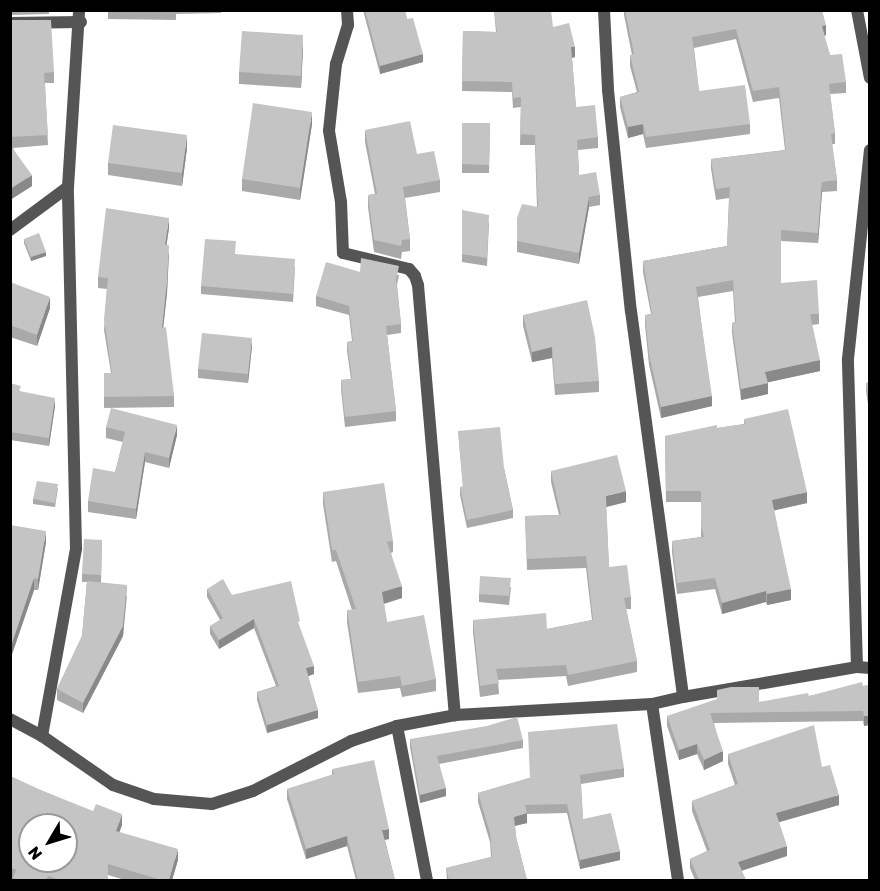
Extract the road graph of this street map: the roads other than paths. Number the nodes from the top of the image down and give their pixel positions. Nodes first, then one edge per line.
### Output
1 (347, 10) edge
2 (604, 10) edge
3 (856, 10) edge
4 (80, 16) edge
5 (10, 23) edge
6 (870, 78) edge
7 (870, 150) edge
8 (68, 188) junction
9 (10, 230) edge
10 (863, 668) edge
11 (683, 697) junction
12 (652, 705) junction
13 (455, 715) junction
14 (10, 718) edge
15 (397, 726) junction
16 (42, 736) junction
17 (427, 880) edge
18 (678, 880) edge

1 - 13 street
2 - 11 street
3 - 6 street
4 - 5 street
4 - 8 street
7 - 10 street
8 - 9 street
8 - 16 street
10 - 11 street
11 - 12 street
12 - 13 street
12 - 18 street
13 - 15 street
14 - 16 street
15 - 16 street
15 - 17 street

